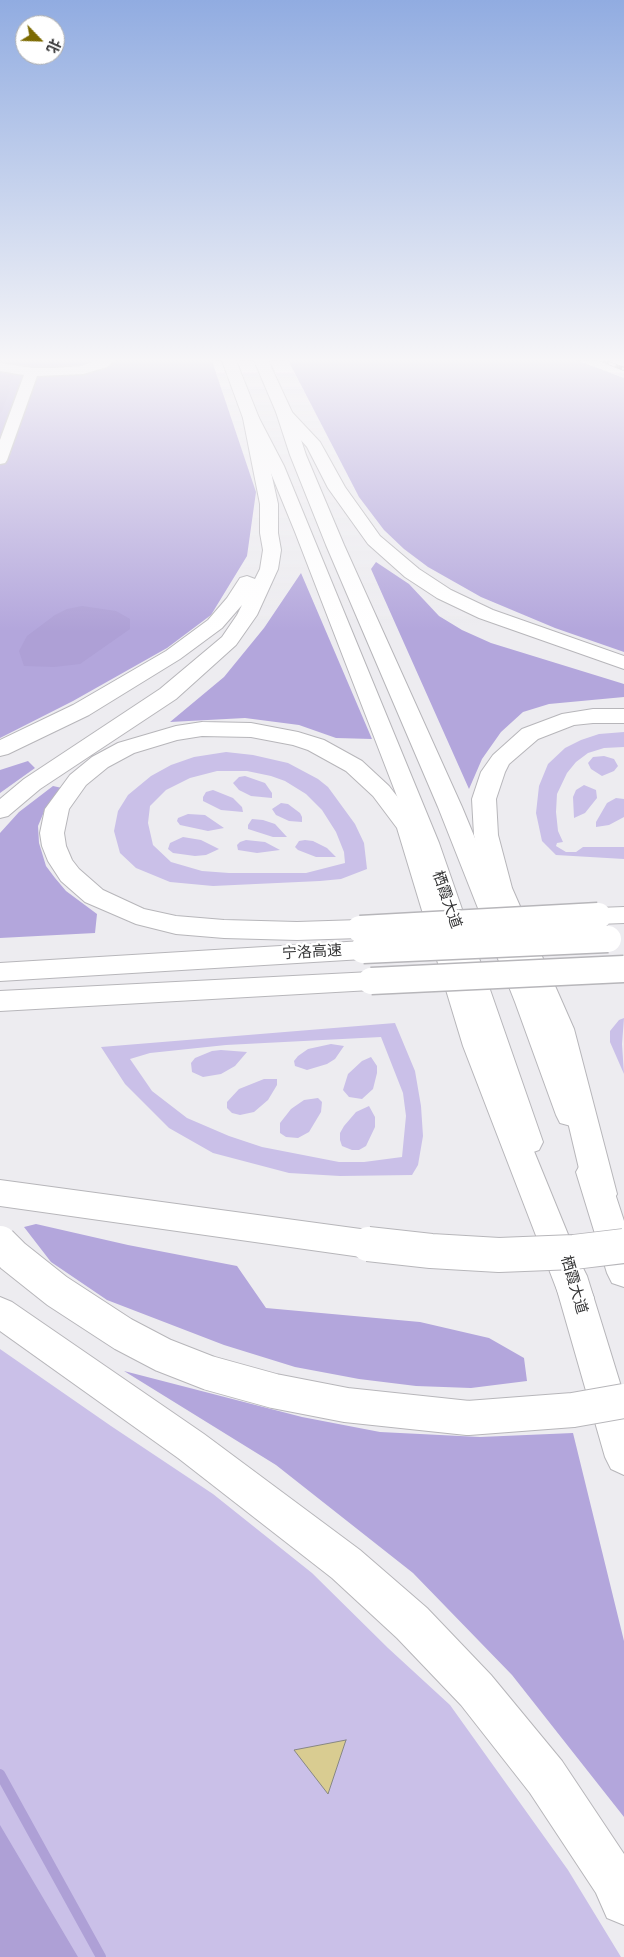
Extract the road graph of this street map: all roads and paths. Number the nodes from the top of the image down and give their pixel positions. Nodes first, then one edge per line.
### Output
1 (256, 449) edge
2 (267, 449) edge
3 (296, 449) edge
4 (316, 449) edge
5 (269, 533) junction
6 (624, 663) edge
7 (624, 716) edge
8 (0, 749) edge
9 (0, 811) edge
10 (617, 923) edge
11 (361, 940) junction
12 (0, 956) edge
13 (624, 968) edge
14 (0, 972) edge
15 (0, 1002) edge
16 (0, 1193) edge
17 (601, 1194) junction
18 (0, 1242) edge
19 (624, 1246) edge
20 (624, 1273) edge
21 (577, 1298) junction
22 (0, 1312) edge
23 (624, 1401) edge
24 (624, 1457) edge
25 (624, 1901) edge

1 - 5 highway
2 - 21 highway, 栖霞大道
3 - 17 highway
4 - 6 highway
5 - 8 highway
5 - 9 highway
7 - 17 highway
10 - 11 highway, 宁洛高速, bridge
11 - 12 highway
11 - 14 highway, 宁洛高速
11 - 21 highway
13 - 15 highway, 宁洛高速, bridge
16 - 19 highway, bridge
17 - 20 highway
18 - 23 highway, bridge
21 - 24 highway, 栖霞大道
22 - 25 highway

